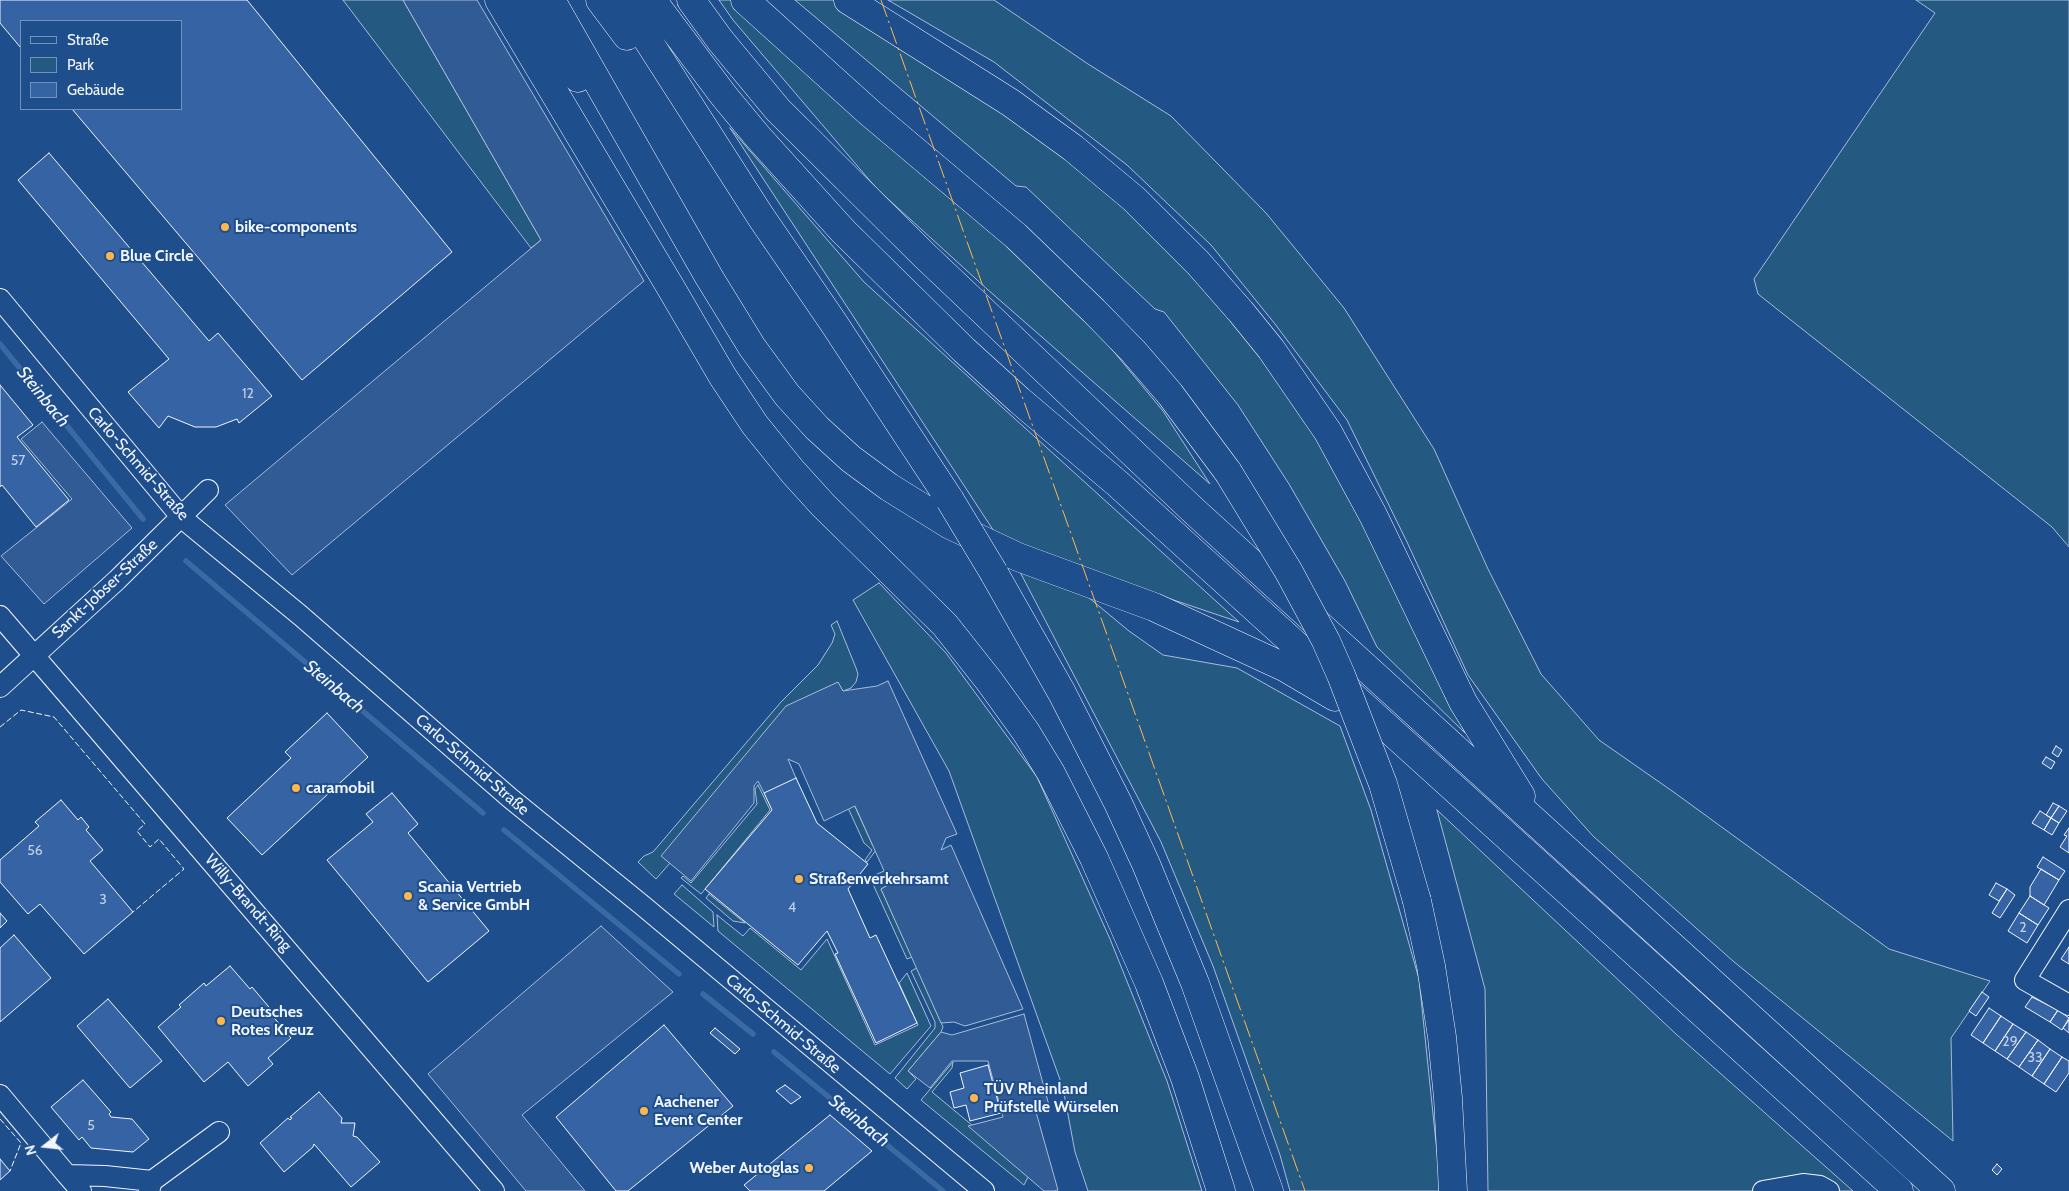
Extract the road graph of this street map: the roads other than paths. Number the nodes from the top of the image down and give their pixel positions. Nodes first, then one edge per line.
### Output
1 (498, 0) edge
2 (522, 0) edge
3 (551, 0) edge
4 (600, 0) edge
5 (622, 0) edge
6 (652, 0) edge
7 (691, 0) edge
8 (745, 0) edge
9 (770, 0) edge
10 (848, 0) edge
11 (690, 109) junction
12 (870, 113) junction
13 (667, 201) junction
14 (0, 299) edge
15 (208, 490) dead end
16 (182, 518) junction
17 (0, 616) edge
18 (34, 655) junction
19 (0, 687) edge
20 (1386, 727) junction
21 (1542, 828) junction
22 (2069, 910) edge
23 (2069, 1005) edge
24 (0, 1096) edge
25 (219, 1132) dead end
26 (67, 1174) junction
27 (150, 1186) edge
28 (81, 1191) edge
29 (494, 1191) edge
30 (984, 1191) edge
31 (1221, 1191) edge
32 (1270, 1191) edge
33 (1452, 1191) edge
34 (1764, 1191) edge
35 (1829, 1191) edge
36 (1899, 1191) edge
37 (1941, 1191) edge

1 - 31 highway
2 - 13 highway
3 - 13 highway
4 - 11 highway
5 - 11 highway
6 - 20 highway
7 - 21 highway
8 - 12 highway
9 - 12 highway
10 - 21 highway
11 - 32 highway, bridge
12 - 33 highway, bridge
13 - 20 highway
14 - 16 street, Carlo-Schmid-Straße
15 - 16 street, Sankt-Jobser-Straße
16 - 18 street, Sankt-Jobser-Straße
16 - 30 street, Carlo-Schmid-Straße
17 - 18 street, Willy-Brandt-Ring
18 - 19 street, Sankt-Jobser-Straße
18 - 29 street, Willy-Brandt-Ring
20 - 36 highway
21 - 37 highway
22 - 23 street
24 - 26 street
25 - 27 street
26 - 27 street
26 - 28 street
34 - 35 street

